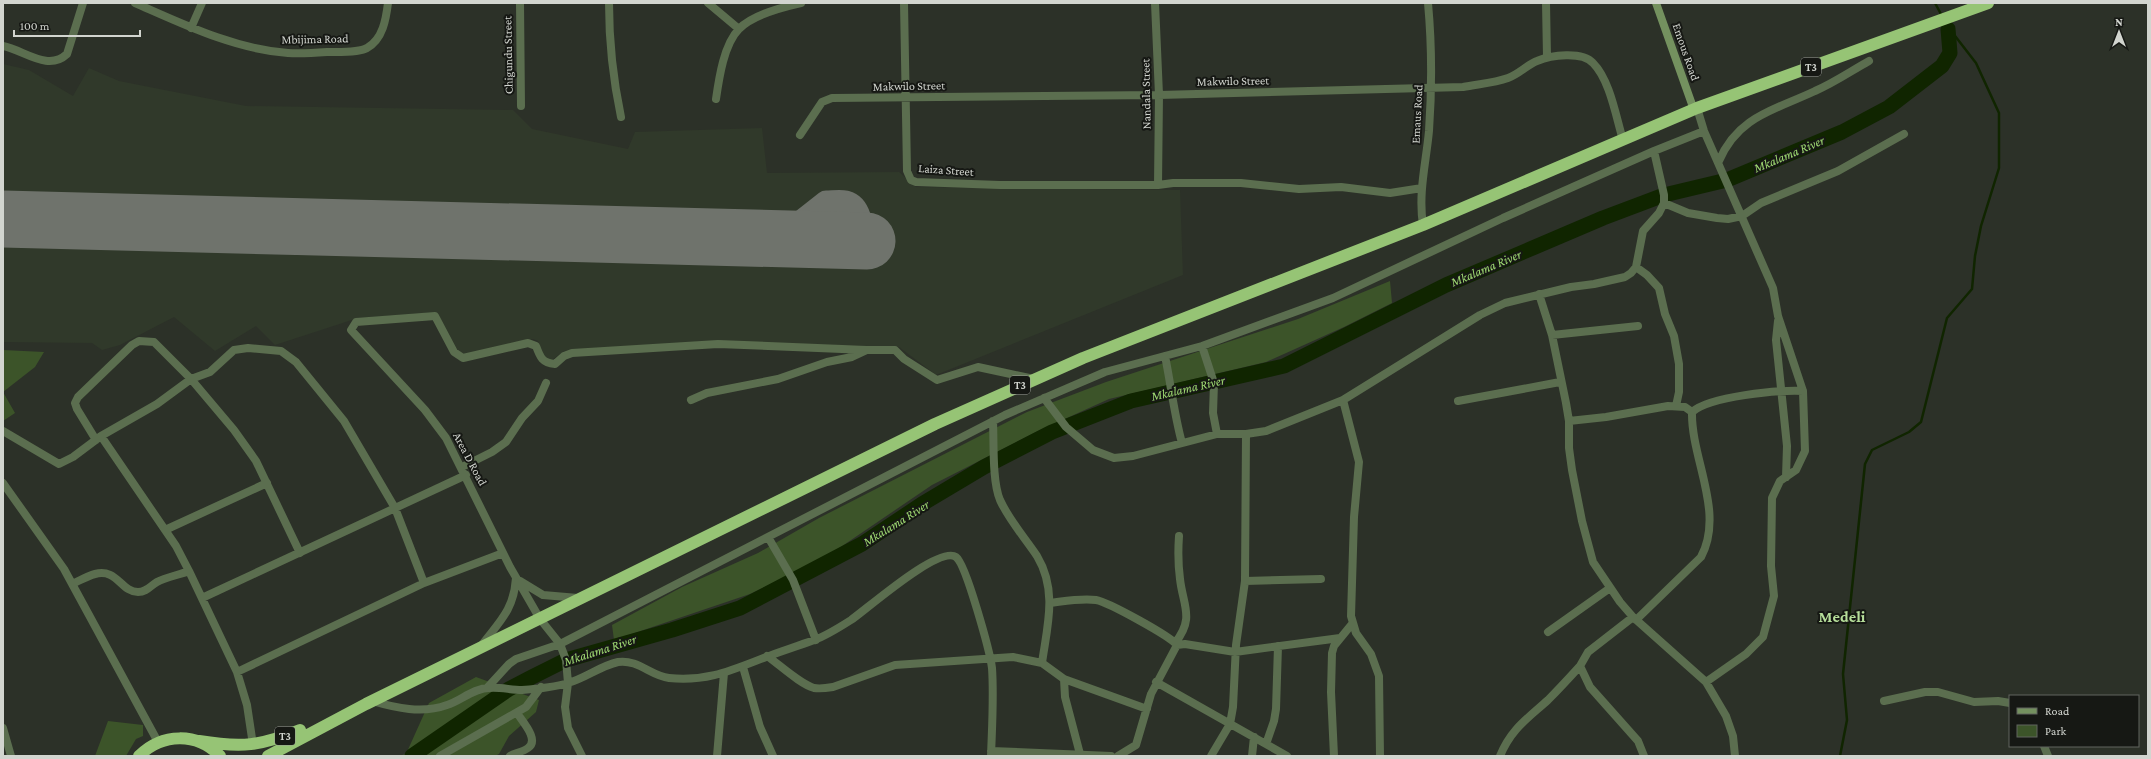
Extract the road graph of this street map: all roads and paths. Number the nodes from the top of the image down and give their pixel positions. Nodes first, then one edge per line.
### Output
1 (83, 3) edge
2 (135, 3) edge
3 (202, 3) edge
4 (388, 3) edge
5 (520, 3) edge
6 (609, 3) edge
7 (708, 3) edge
8 (801, 3) edge
9 (904, 3) edge
10 (1155, 3) edge
11 (1428, 3) edge
12 (1546, 3) edge
13 (1656, 3) edge
14 (1988, 3) edge
15 (191, 28) junction
16 (739, 29) junction
17 (3, 46) edge
18 (1547, 57) junction
19 (1869, 61) dead end
20 (1430, 88) junction
21 (1159, 95) junction
22 (906, 98) junction
23 (716, 99) dead end
24 (521, 106) dead end
25 (1695, 109) junction
26 (621, 117) dead end
27 (1704, 131) junction
28 (1904, 134) dead end
29 (800, 135) dead end
30 (1623, 140) junction
31 (1654, 151) junction
32 (1719, 161) junction
33 (1158, 185) junction
34 (1422, 188) junction
35 (1664, 203) junction
36 (1742, 216) junction
37 (1423, 225) junction
38 (1636, 267) junction
39 (1539, 294) junction
40 (1778, 316) junction
41 (1638, 326) dead end
42 (1552, 335) junction
43 (1202, 346) junction
44 (867, 350) junction
45 (1165, 356) junction
46 (191, 379) junction
47 (1034, 379) junction
48 (1560, 382) junction
49 (546, 383) dead end
50 (1782, 390) junction
51 (1803, 391) junction
52 (1044, 398) junction
53 (691, 400) dead end
54 (1343, 400) junction
55 (1458, 400) dead end
56 (1676, 406) junction
57 (1692, 412) junction
58 (993, 421) junction
59 (1569, 421) junction
60 (3, 431) edge
61 (1217, 434) junction
62 (1246, 434) junction
63 (98, 438) junction
64 (1182, 443) junction
65 (462, 467) junction
66 (466, 475) junction
67 (1786, 477) junction
68 (3, 483) edge
69 (267, 483) junction
70 (395, 508) junction
71 (166, 530) junction
72 (1179, 536) dead end
73 (768, 537) junction
74 (300, 553) junction
75 (503, 553) junction
76 (189, 571) junction
77 (516, 578) junction
78 (1321, 579) dead end
79 (1245, 581) junction
80 (424, 583) junction
81 (72, 584) junction
82 (1610, 588) junction
83 (202, 598) junction
84 (582, 598) junction
85 (1050, 603) junction
86 (540, 619) junction
87 (1635, 619) junction
88 (1352, 624) junction
89 (1548, 632) dead end
90 (1340, 638) junction
91 (816, 640) junction
92 (560, 644) junction
93 (1176, 644) junction
94 (1278, 646) junction
95 (478, 649) junction
96 (1235, 652) junction
97 (768, 656) junction
98 (990, 658) junction
99 (1042, 663) junction
100 (1580, 666) junction
101 (744, 667) junction
102 (237, 672) junction
103 (724, 673) junction
104 (1064, 679) junction
105 (1156, 682) junction
106 (1706, 682) junction
107 (568, 683) junction
108 (541, 687) junction
109 (487, 688) junction
110 (1884, 701) dead end
111 (369, 703) junction
112 (2009, 703) edge
113 (1147, 709) junction
114 (517, 712) junction
115 (1230, 724) junction
116 (3, 728) edge
117 (1254, 737) junction
118 (199, 741) junction
119 (158, 742) junction
120 (1266, 744) junction
121 (253, 745) junction
122 (991, 753) edge
123 (1080, 754) junction
124 (10, 756) edge
125 (139, 756) edge
126 (220, 756) edge
127 (268, 756) edge
128 (440, 756) edge
129 (510, 756) edge
130 (582, 756) edge
131 (717, 756) edge
132 (773, 756) edge
133 (1111, 756) edge
134 (1118, 756) edge
135 (1211, 756) edge
136 (1252, 756) edge
137 (1287, 756) edge
138 (1334, 756) edge
139 (1380, 756) edge
140 (1500, 756) edge
141 (1644, 756) edge
142 (1735, 756) edge

1 - 17 street
2 - 15 street, Mbijima Road
3 - 15 street
4 - 15 street, Mbijima Road
5 - 24 street, Chigundu Street
6 - 26 street
7 - 16 street
8 - 16 street
9 - 22 street, Laiza Street
10 - 21 street, Nandala Street
11 - 20 street, Emaus Road
12 - 18 street
13 - 25 street, Emous Road
14 - 25 highway, T3
16 - 23 street
18 - 20 street, Makwilo Street
18 - 30 street, Makwilo Street
19 - 32 street
20 - 21 street, Makwilo Street
20 - 34 street, Emaus Road
21 - 22 street, Makwilo Street
21 - 33 street, Nandala Street
22 - 29 street, Makwilo Street
22 - 33 street, Laiza Street
25 - 27 street
25 - 30 highway, T3
27 - 31 street
27 - 32 street
28 - 36 street
30 - 37 highway, T3
31 - 35 street
31 - 43 street
32 - 36 street
33 - 34 street
34 - 37 street, Emaus Road
35 - 36 street
35 - 38 street
36 - 40 street
37 - 47 highway, T3
38 - 39 street
38 - 56 street
39 - 42 street
39 - 54 street
40 - 50 street
40 - 51 street
41 - 42 street
42 - 48 street
43 - 45 street
43 - 61 street
44 - 47 street
44 - 53 street
44 - 65 street, Area D Road
45 - 52 street
45 - 64 street
46 - 63 street
46 - 63 street
46 - 69 street
46 - 70 street
47 - 84 highway, T3
48 - 55 street
48 - 59 street
49 - 65 street
50 - 51 street
50 - 57 street
50 - 67 street
51 - 67 street
52 - 58 street
52 - 64 street
54 - 62 street
54 - 88 street
56 - 57 street
56 - 59 street
57 - 87 street
58 - 73 street
58 - 85 street
59 - 82 street
60 - 63 street
61 - 62 street
61 - 64 street
62 - 79 street
63 - 71 street
65 - 66 street, Area D Road
66 - 70 street
66 - 75 street, Area D Road
67 - 106 street
68 - 81 street
69 - 71 street
69 - 74 street
70 - 74 street
70 - 80 street
71 - 76 street
72 - 93 street
73 - 91 street
73 - 92 street
74 - 83 street
75 - 77 street, Area D Road
75 - 80 street
76 - 81 street
76 - 83 street
77 - 84 street
77 - 86 street, Area D Road
77 - 95 street
78 - 79 street
79 - 96 street
80 - 102 street
81 - 119 street
82 - 87 street
82 - 89 street
83 - 102 street
84 - 86 highway, T3
85 - 93 street
85 - 99 street
86 - 92 street, Area D Road
86 - 95 highway, T3
87 - 100 street
87 - 106 street
88 - 90 street
88 - 139 street
90 - 94 street
90 - 138 street
91 - 97 street
91 - 98 street
92 - 107 street
92 - 109 street
93 - 96 street
93 - 105 street
94 - 96 street
94 - 120 street
95 - 111 highway, T3
96 - 115 street
97 - 98 street
97 - 101 street
98 - 99 street
98 - 122 street
99 - 104 street
100 - 140 street
100 - 141 street
101 - 103 street
101 - 132 street
102 - 121 street
103 - 107 street
103 - 131 street
104 - 113 street
104 - 123 street
105 - 113 street
105 - 115 street
106 - 142 street
107 - 108 street
107 - 130 street
108 - 109 street
108 - 114 street
109 - 111 street
110 - 112 street
111 - 121 highway, T3
111 - 127 highway, T3
113 - 134 street
114 - 128 street
114 - 129 street
115 - 117 street
115 - 135 street
116 - 124 street
117 - 120 street
117 - 136 street
118 - 119 highway, T3
118 - 121 highway, T3
118 - 126 highway, T3
119 - 125 highway, T3
120 - 137 street
122 - 123 street
123 - 133 street

